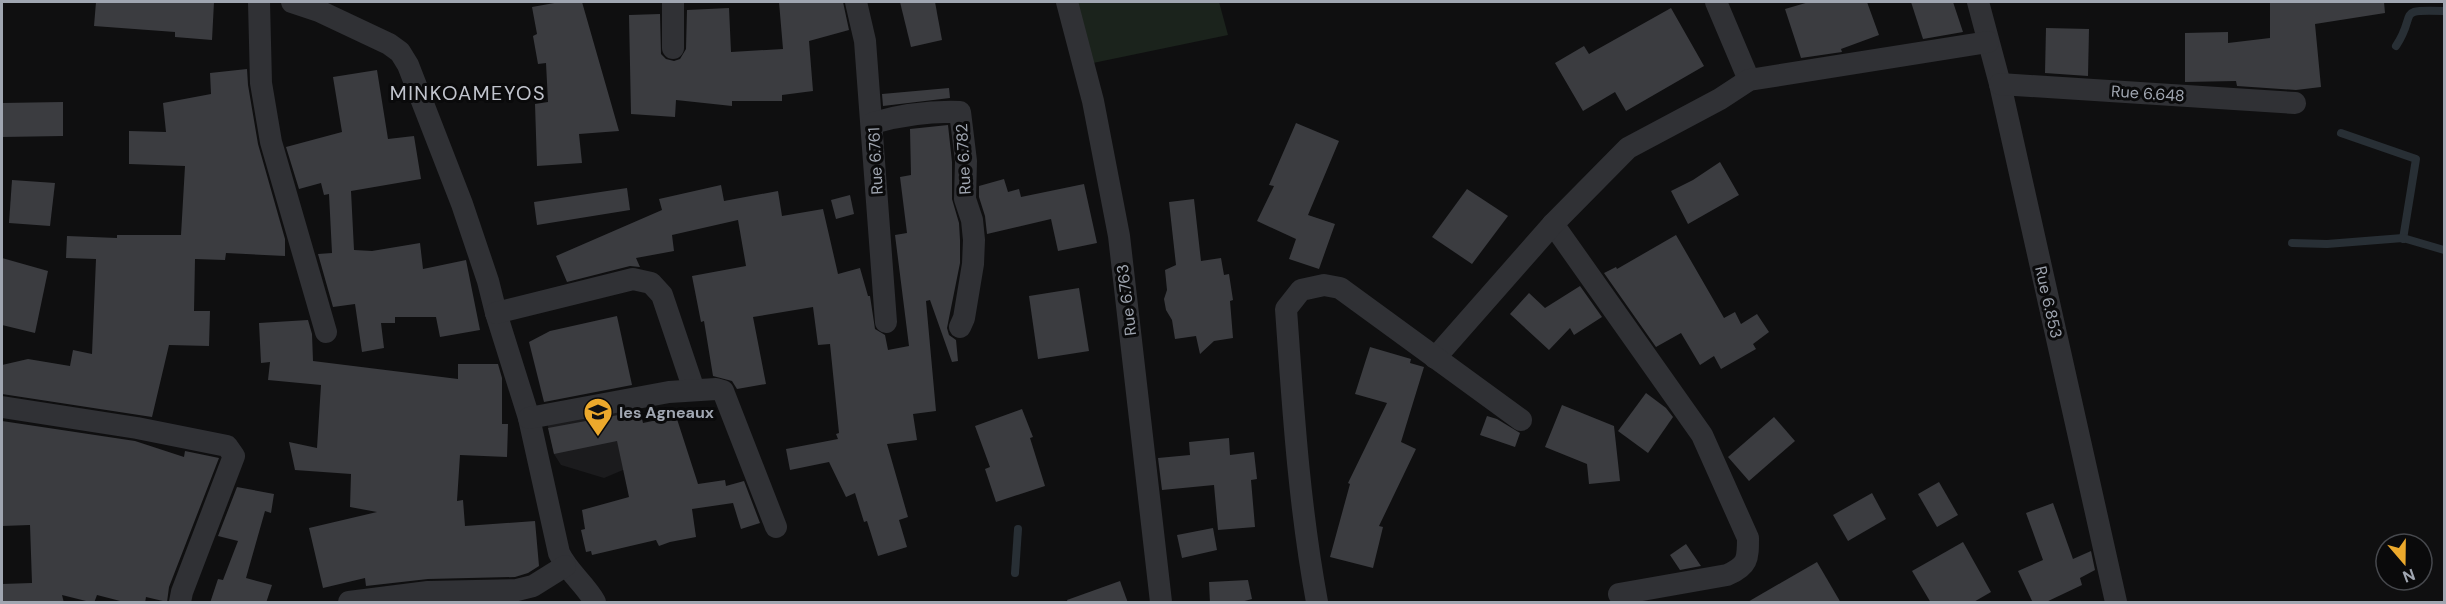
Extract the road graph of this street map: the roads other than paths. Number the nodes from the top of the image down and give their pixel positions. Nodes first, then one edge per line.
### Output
1 (259, 2) edge
2 (292, 2) edge
3 (673, 2) edge
4 (856, 2) edge
5 (1067, 2) edge
6 (1716, 2) edge
7 (1978, 2) edge
8 (1988, 42) junction
9 (673, 48) dead end
10 (1749, 80) junction
11 (2000, 84) junction
12 (2295, 103) dead end
13 (873, 123) junction
14 (1553, 224) junction
15 (496, 313) junction
16 (886, 322) dead end
17 (960, 327) dead end
18 (326, 332) dead end
19 (1435, 358) junction
20 (694, 390) junction
21 (2, 407) edge
22 (529, 418) junction
23 (1521, 420) dead end
24 (776, 527) dead end
25 (565, 566) junction
26 (1619, 594) dead end
27 (180, 603) edge
28 (350, 603) edge
29 (596, 603) edge
30 (1161, 603) edge
31 (1317, 603) edge
32 (2116, 603) edge

1 - 18 street
2 - 15 street
3 - 9 street
4 - 13 street, Rue 6.761
5 - 30 street, Rue 6.763
6 - 10 street
7 - 8 street, Rue 6.853
8 - 10 street
8 - 11 street, Rue 6.853
10 - 14 street
11 - 12 street, Rue 6.648
11 - 32 street, Rue 6.853
13 - 16 street, Rue 6.761
13 - 17 street, Rue 6.782
14 - 19 street
14 - 26 street
15 - 20 street
15 - 22 street
19 - 23 street
19 - 31 street
20 - 22 street
20 - 24 street
21 - 27 street
22 - 25 street
25 - 28 street
25 - 29 street

